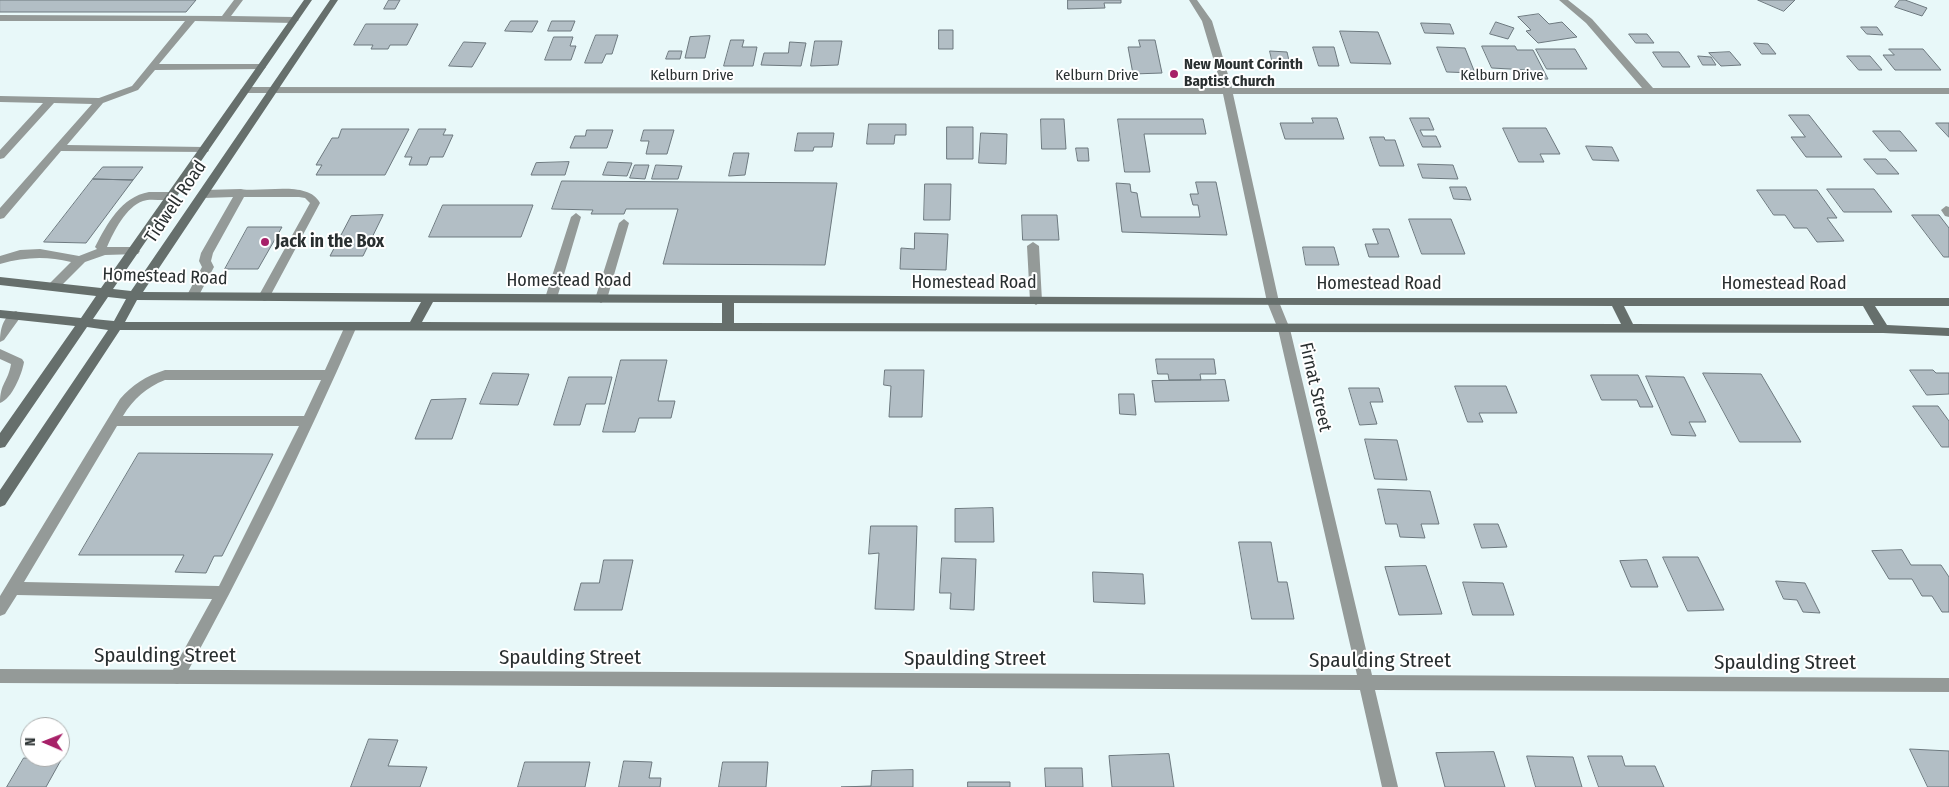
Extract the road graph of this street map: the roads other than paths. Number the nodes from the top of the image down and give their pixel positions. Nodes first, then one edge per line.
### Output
1 (239, 0) edge
2 (308, 0) edge
3 (334, 0) edge
4 (1193, 0) edge
5 (1563, 0) edge
6 (0, 18) edge
7 (192, 18) junction
8 (225, 18) junction
9 (294, 20) junction
10 (153, 67) junction
11 (261, 67) junction
12 (245, 90) junction
13 (275, 90) junction
14 (1650, 91) junction
15 (1949, 91) edge
16 (1228, 92) junction
17 (0, 99) edge
18 (51, 100) junction
19 (100, 101) junction
20 (58, 148) junction
21 (204, 150) junction
22 (0, 156) edge
23 (241, 193) junction
24 (204, 194) junction
25 (172, 196) junction
26 (0, 215) edge
27 (576, 217) dead end
28 (624, 223) dead end
29 (1033, 246) dead end
30 (104, 251) junction
31 (134, 251) junction
32 (0, 260) edge
33 (80, 260) junction
34 (0, 281) edge
35 (53, 287) junction
36 (105, 293) junction
37 (134, 296) junction
38 (192, 297) junction
39 (264, 297) junction
40 (429, 298) junction
41 (551, 298) junction
42 (601, 299) junction
43 (728, 299) junction
44 (1036, 301) junction
45 (1615, 301) junction
46 (1866, 301) junction
47 (1273, 302) junction
48 (1949, 302) edge
49 (0, 314) edge
50 (16, 316) junction
51 (86, 322) junction
52 (117, 326) junction
53 (351, 326) junction
54 (413, 327) junction
55 (728, 328) junction
56 (1284, 329) junction
57 (1630, 329) junction
58 (1883, 329) junction
59 (1949, 332) edge
60 (0, 337) edge
61 (0, 354) edge
62 (330, 375) junction
63 (0, 398) edge
64 (113, 421) junction
65 (308, 421) junction
66 (5, 429) edge
67 (0, 444) edge
68 (0, 501) edge
69 (13, 588) junction
70 (224, 593) junction
71 (0, 609) edge
72 (0, 676) edge
73 (177, 677) junction
74 (1364, 682) junction
75 (1949, 685) edge
76 (1390, 787) edge

1 - 8 street
2 - 9 main road, Tidwell Road
3 - 13 main road, Tidwell Road
4 - 16 street, Firnat Street
5 - 14 street
6 - 7 street
7 - 8 street
7 - 10 street
8 - 9 street
9 - 11 main road, Tidwell Road
10 - 11 street
10 - 19 street
11 - 12 main road, Tidwell Road
12 - 13 street, Kelburn Drive
12 - 21 main road, Tidwell Road
13 - 16 street, Kelburn Drive
13 - 24 main road, Tidwell Road
14 - 15 street, Kelburn Drive
14 - 16 street, Kelburn Drive
16 - 47 street, Firnat Street
17 - 18 street
18 - 19 street
18 - 22 street
19 - 20 street
20 - 21 street
20 - 26 street
21 - 25 main road, Tidwell Road
23 - 24 street
23 - 38 street
23 - 39 street
24 - 37 main road, Tidwell Road
25 - 30 street
25 - 31 main road, Tidwell Road
27 - 41 street
28 - 42 street
29 - 44 street
30 - 31 street
30 - 33 street
31 - 36 main road, Tidwell Road
32 - 33 street
33 - 35 street
34 - 35 main road, Homestead Road
35 - 36 main road, Homestead Road
36 - 37 main road, Homestead Road
36 - 51 main road, Tidwell Road
37 - 38 main road, Homestead Road
37 - 52 main road, Tidwell Road
38 - 39 main road, Homestead Road
39 - 40 main road, Homestead Road
40 - 41 main road, Homestead Road
40 - 54 main road
41 - 42 main road, Homestead Road
42 - 43 main road, Homestead Road
43 - 44 main road, Homestead Road
43 - 55 main road
44 - 47 main road, Homestead Road
45 - 46 main road, Homestead Road
45 - 47 main road, Homestead Road
45 - 57 main road
46 - 48 main road, Homestead Road
46 - 58 main road
47 - 56 street, Firnat Street
49 - 50 main road
50 - 51 main road
50 - 60 street
51 - 52 main road
51 - 66 main road, Tidwell Road
52 - 53 main road
52 - 68 main road, Tidwell Road
53 - 54 main road
53 - 62 street
54 - 55 main road
55 - 56 main road
56 - 57 main road
56 - 74 street, Firnat Street
57 - 58 main road
58 - 59 main road
61 - 63 street
62 - 64 street
62 - 65 street
64 - 65 street
64 - 69 street
65 - 70 street
66 - 67 main road, Tidwell Road
69 - 70 street
69 - 71 street
70 - 73 street
72 - 73 street, Spaulding Street
73 - 74 street, Spaulding Street
74 - 75 street, Spaulding Street
74 - 76 street, Firnat Street

